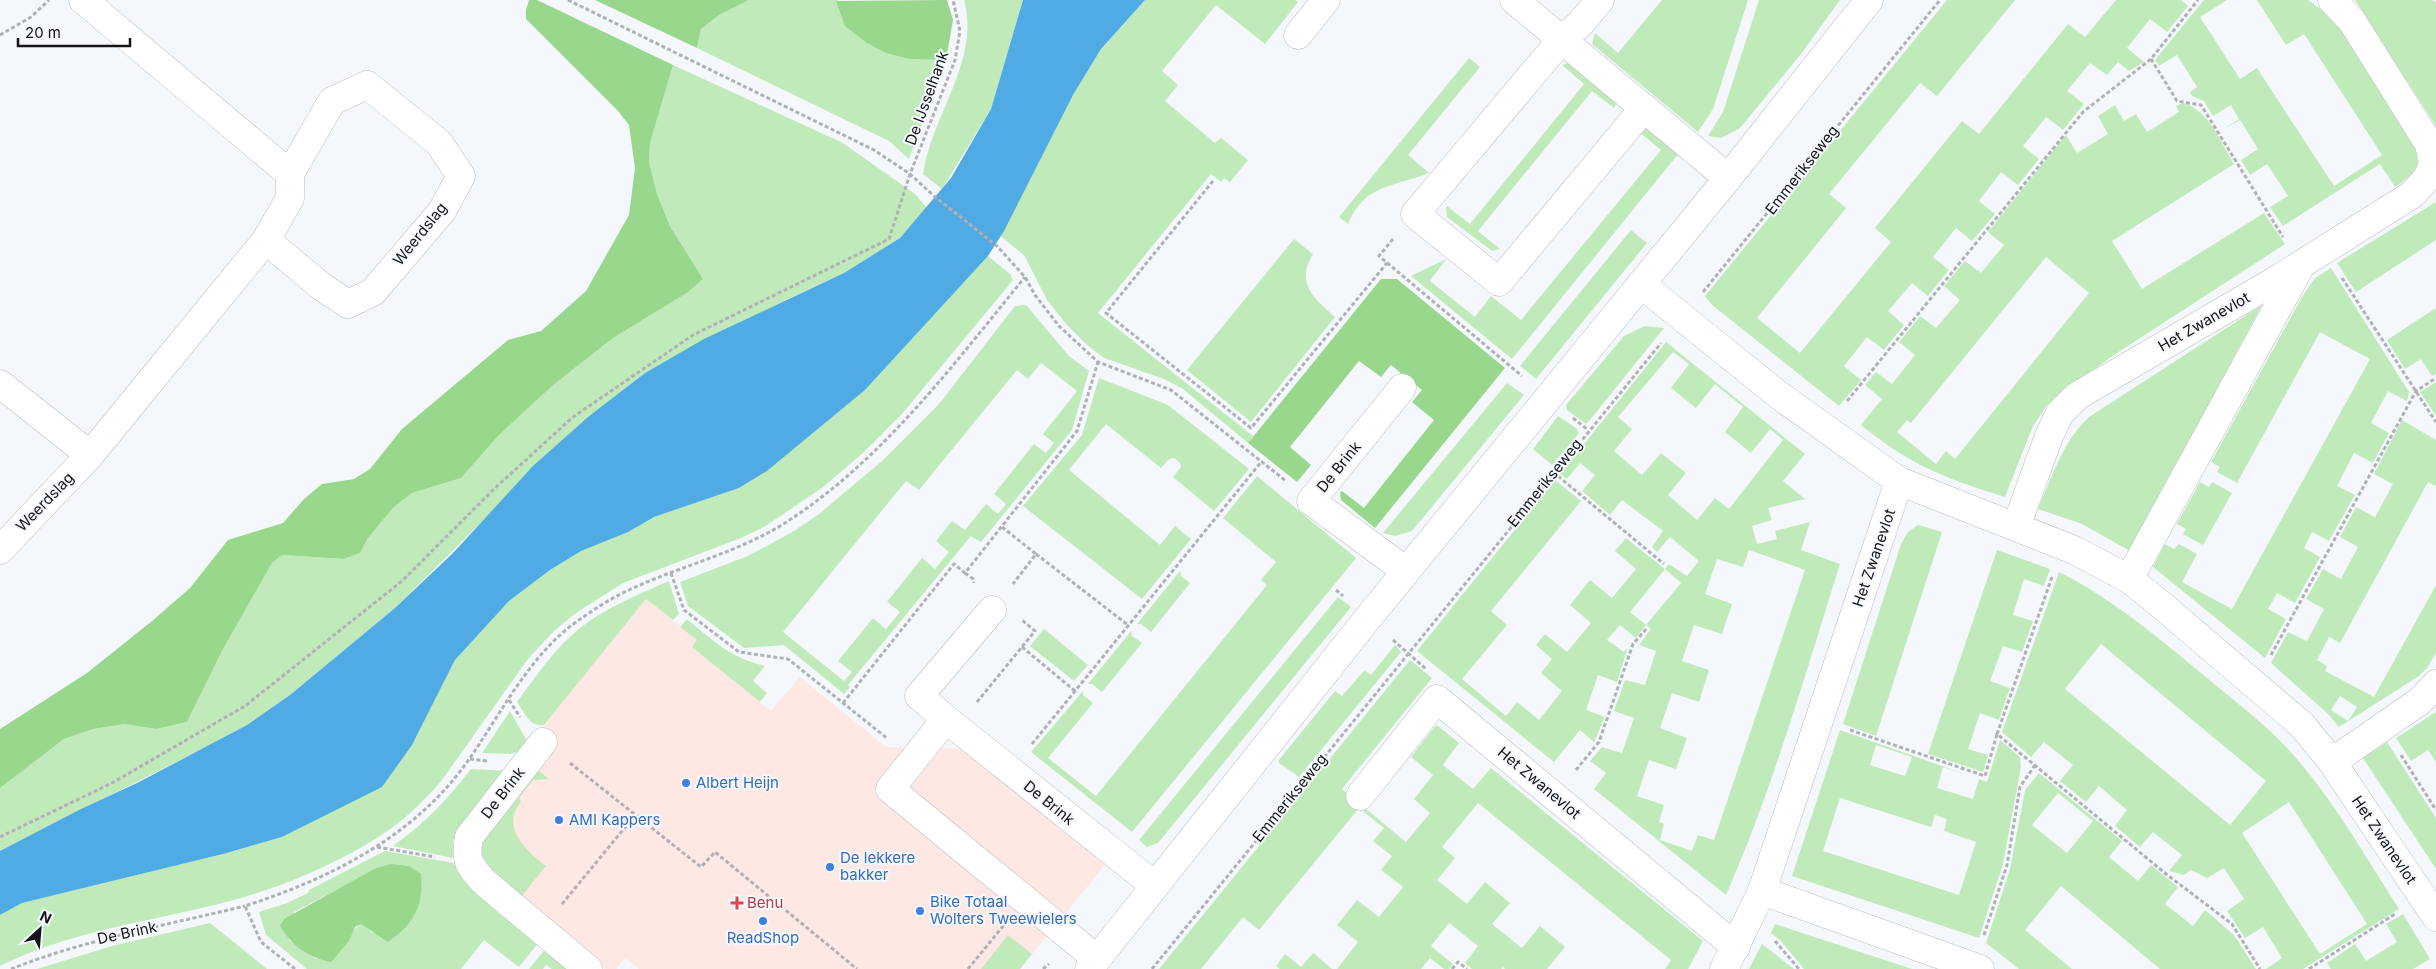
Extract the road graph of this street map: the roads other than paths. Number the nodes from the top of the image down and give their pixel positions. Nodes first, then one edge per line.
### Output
1 (83, 0) edge
2 (1326, 0) edge
3 (1514, 0) edge
4 (1600, 0) edge
5 (2332, 0) edge
6 (1865, 4) edge
7 (1298, 35) dead end
8 (1562, 39) junction
9 (1644, 108) junction
10 (290, 174) junction
11 (1728, 178) junction
12 (266, 240) junction
13 (2301, 265) junction
14 (1641, 284) junction
15 (0, 384) edge
16 (1402, 388) dead end
17 (90, 455) junction
18 (1899, 481) junction
19 (2016, 527) junction
20 (0, 550) edge
21 (1406, 571) junction
22 (2129, 579) junction
23 (992, 610) road end
24 (2436, 684) edge
25 (946, 719) junction
26 (543, 742) road end
27 (2332, 762) junction
28 (1360, 796) dead end
29 (1154, 885) junction
30 (1762, 891) junction
31 (2429, 907) edge
32 (1730, 958) edge
33 (1093, 964) edge
34 (1977, 967) edge
35 (588, 969) edge

1 - 10 street
2 - 7 street
3 - 8 street
4 - 8 street
5 - 13 street, Het Zwanevlot
6 - 11 street
8 - 9 street
8 - 9 street
9 - 11 street
10 - 12 street, Weerdslag
10 - 12 street, Weerdslag
11 - 14 street
12 - 17 street, Weerdslag
13 - 19 street, Het Zwanevlot
13 - 22 street, Het Zwanevlot
14 - 18 street, Het Zwanevlot
14 - 21 street
15 - 17 street
16 - 21 street, De Brink
17 - 20 street, Weerdslag
18 - 19 street, Het Zwanevlot
18 - 30 street, Het Zwanevlot
19 - 22 street, Het Zwanevlot
21 - 29 street
22 - 27 street, Het Zwanevlot
23 - 25 street, De Brink
24 - 27 street
25 - 29 street, De Brink
25 - 33 street
26 - 35 street, De Brink
27 - 31 street, Het Zwanevlot
28 - 32 street, Het Zwanevlot
29 - 33 street
30 - 32 street, Het Zwanevlot
30 - 34 street

